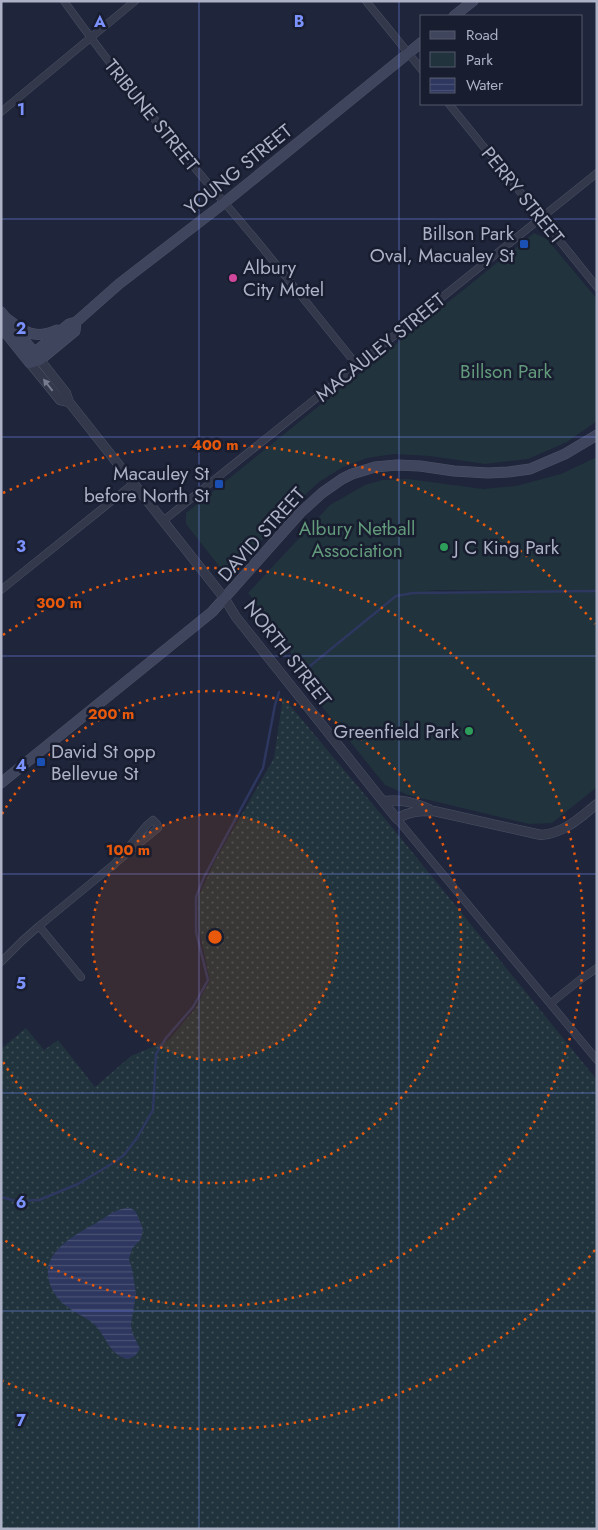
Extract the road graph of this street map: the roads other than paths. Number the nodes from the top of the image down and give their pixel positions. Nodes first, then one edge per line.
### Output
1 (64, 1) edge
2 (135, 1) edge
3 (366, 1) edge
4 (473, 1) edge
5 (455, 15) edge
6 (90, 38) junction
7 (420, 44) edge
8 (408, 54) junction
9 (420, 68) edge
10 (450, 105) edge
11 (1, 112) edge
12 (597, 173) edge
13 (224, 203) junction
14 (541, 218) junction
15 (597, 287) edge
16 (3, 319) edge
17 (72, 323) junction
18 (35, 358) junction
19 (357, 365) junction
20 (597, 435) edge
21 (134, 483) junction
22 (164, 521) junction
23 (1, 590) edge
24 (225, 599) junction
25 (1, 782) edge
26 (382, 801) junction
27 (597, 804) edge
28 (434, 811) junction
29 (397, 819) junction
30 (158, 828) dead end
31 (39, 926) junction
32 (1, 962) edge
33 (597, 968) edge
34 (81, 978) dead end
35 (551, 1004) junction
36 (597, 1060) edge

1 - 6 street, TRIBUNE STREET
2 - 6 street
3 - 8 street
4 - 5 main road
6 - 11 street
6 - 13 street, TRIBUNE STREET
7 - 8 main road, YOUNG STREET
8 - 9 street
8 - 13 main road, YOUNG STREET
10 - 14 street, PERRY STREET
12 - 14 street, MACAULEY STREET
13 - 17 main road, YOUNG STREET
13 - 19 street, TRIBUNE STREET
14 - 15 street, PERRY STREET
14 - 19 street, MACAULEY STREET
16 - 17 main road
16 - 18 main road, NORTH STREET
17 - 18 main road, YOUNG STREET
18 - 21 street, NORTH STREET
19 - 22 street, MACAULEY STREET
20 - 24 main road, DAVID STREET
21 - 22 street, NORTH STREET
21 - 23 street
22 - 24 street, NORTH STREET
24 - 25 main road, DAVID STREET
24 - 26 street, NORTH STREET
26 - 28 street
26 - 29 street, NORTH STREET
27 - 28 street
28 - 29 street
29 - 35 street, NORTH STREET
30 - 31 street
31 - 32 street
31 - 34 street
33 - 35 street
35 - 36 street, NORTH STREET

